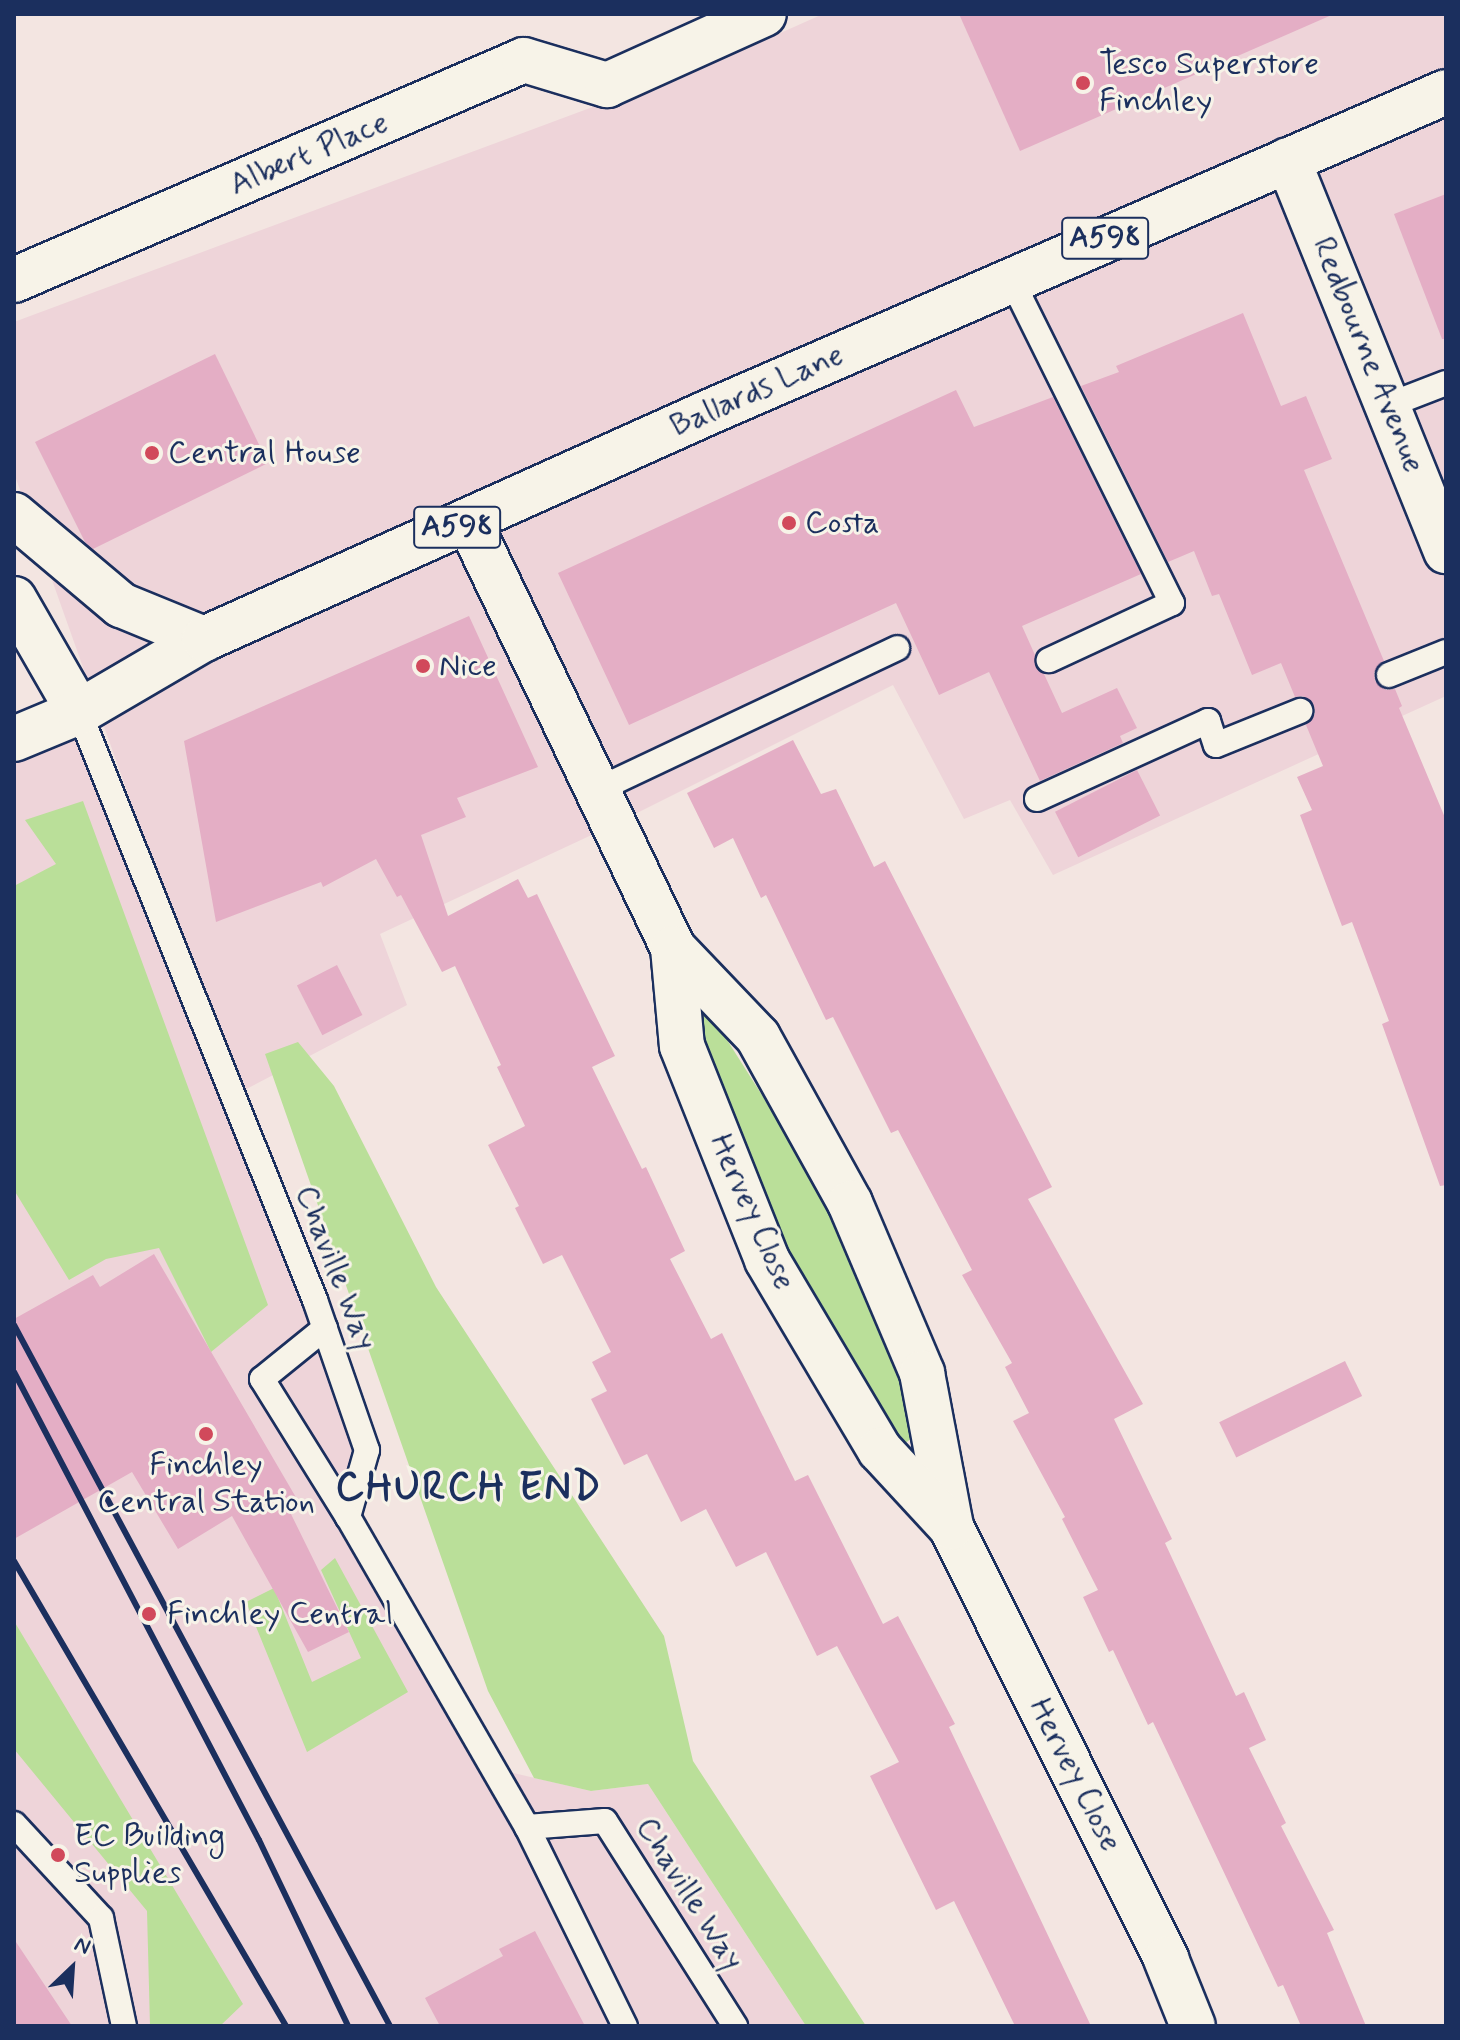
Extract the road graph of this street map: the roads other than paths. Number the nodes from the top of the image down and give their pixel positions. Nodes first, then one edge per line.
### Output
1 (764, 14) edge
2 (690, 30) edge
3 (1446, 92) edge
4 (1288, 160) junction
5 (1011, 279) junction
6 (14, 280) edge
7 (1446, 383) edge
8 (1389, 405) junction
9 (14, 515) edge
10 (469, 522) junction
11 (1446, 551) edge
12 (14, 599) edge
13 (204, 639) junction
14 (897, 648) dead end
15 (1446, 652) edge
16 (1049, 660) dead end
17 (1389, 675) dead end
18 (1300, 711) dead end
19 (79, 712) junction
20 (14, 739) edge
21 (597, 790) junction
22 (1037, 799) dead end
23 (673, 948) junction
24 (325, 1328) junction
25 (348, 1517) junction
26 (951, 1527) junction
27 (14, 1824) edge
28 (527, 1827) junction
29 (124, 2026) edge
30 (625, 2026) edge
31 (735, 2026) edge
32 (1193, 2026) edge

1 - 2 street
2 - 6 street, Albert Place
3 - 4 street, Ballards Lane / A598
4 - 5 street, Ballards Lane / A598
4 - 8 street, Redbourne Avenue
5 - 10 street, Ballards Lane / A598
5 - 16 lane
7 - 8 lane
8 - 11 street, Redbourne Avenue
9 - 13 street
10 - 13 street, Ballards Lane / A598
10 - 21 street, Hervey Close
12 - 19 street
13 - 19 street, Ballards Lane / A598
14 - 21 lane
15 - 17 lane
18 - 22 lane
19 - 20 street, A598
19 - 24 lane, Chaville Way
21 - 23 street, Hervey Close
23 - 26 street, Hervey Close
23 - 26 street, Hervey Close
24 - 25 lane, Chaville Way
24 - 25 lane
25 - 28 lane
26 - 32 street, Hervey Close
27 - 29 lane
28 - 30 lane
28 - 31 lane, Chaville Way

